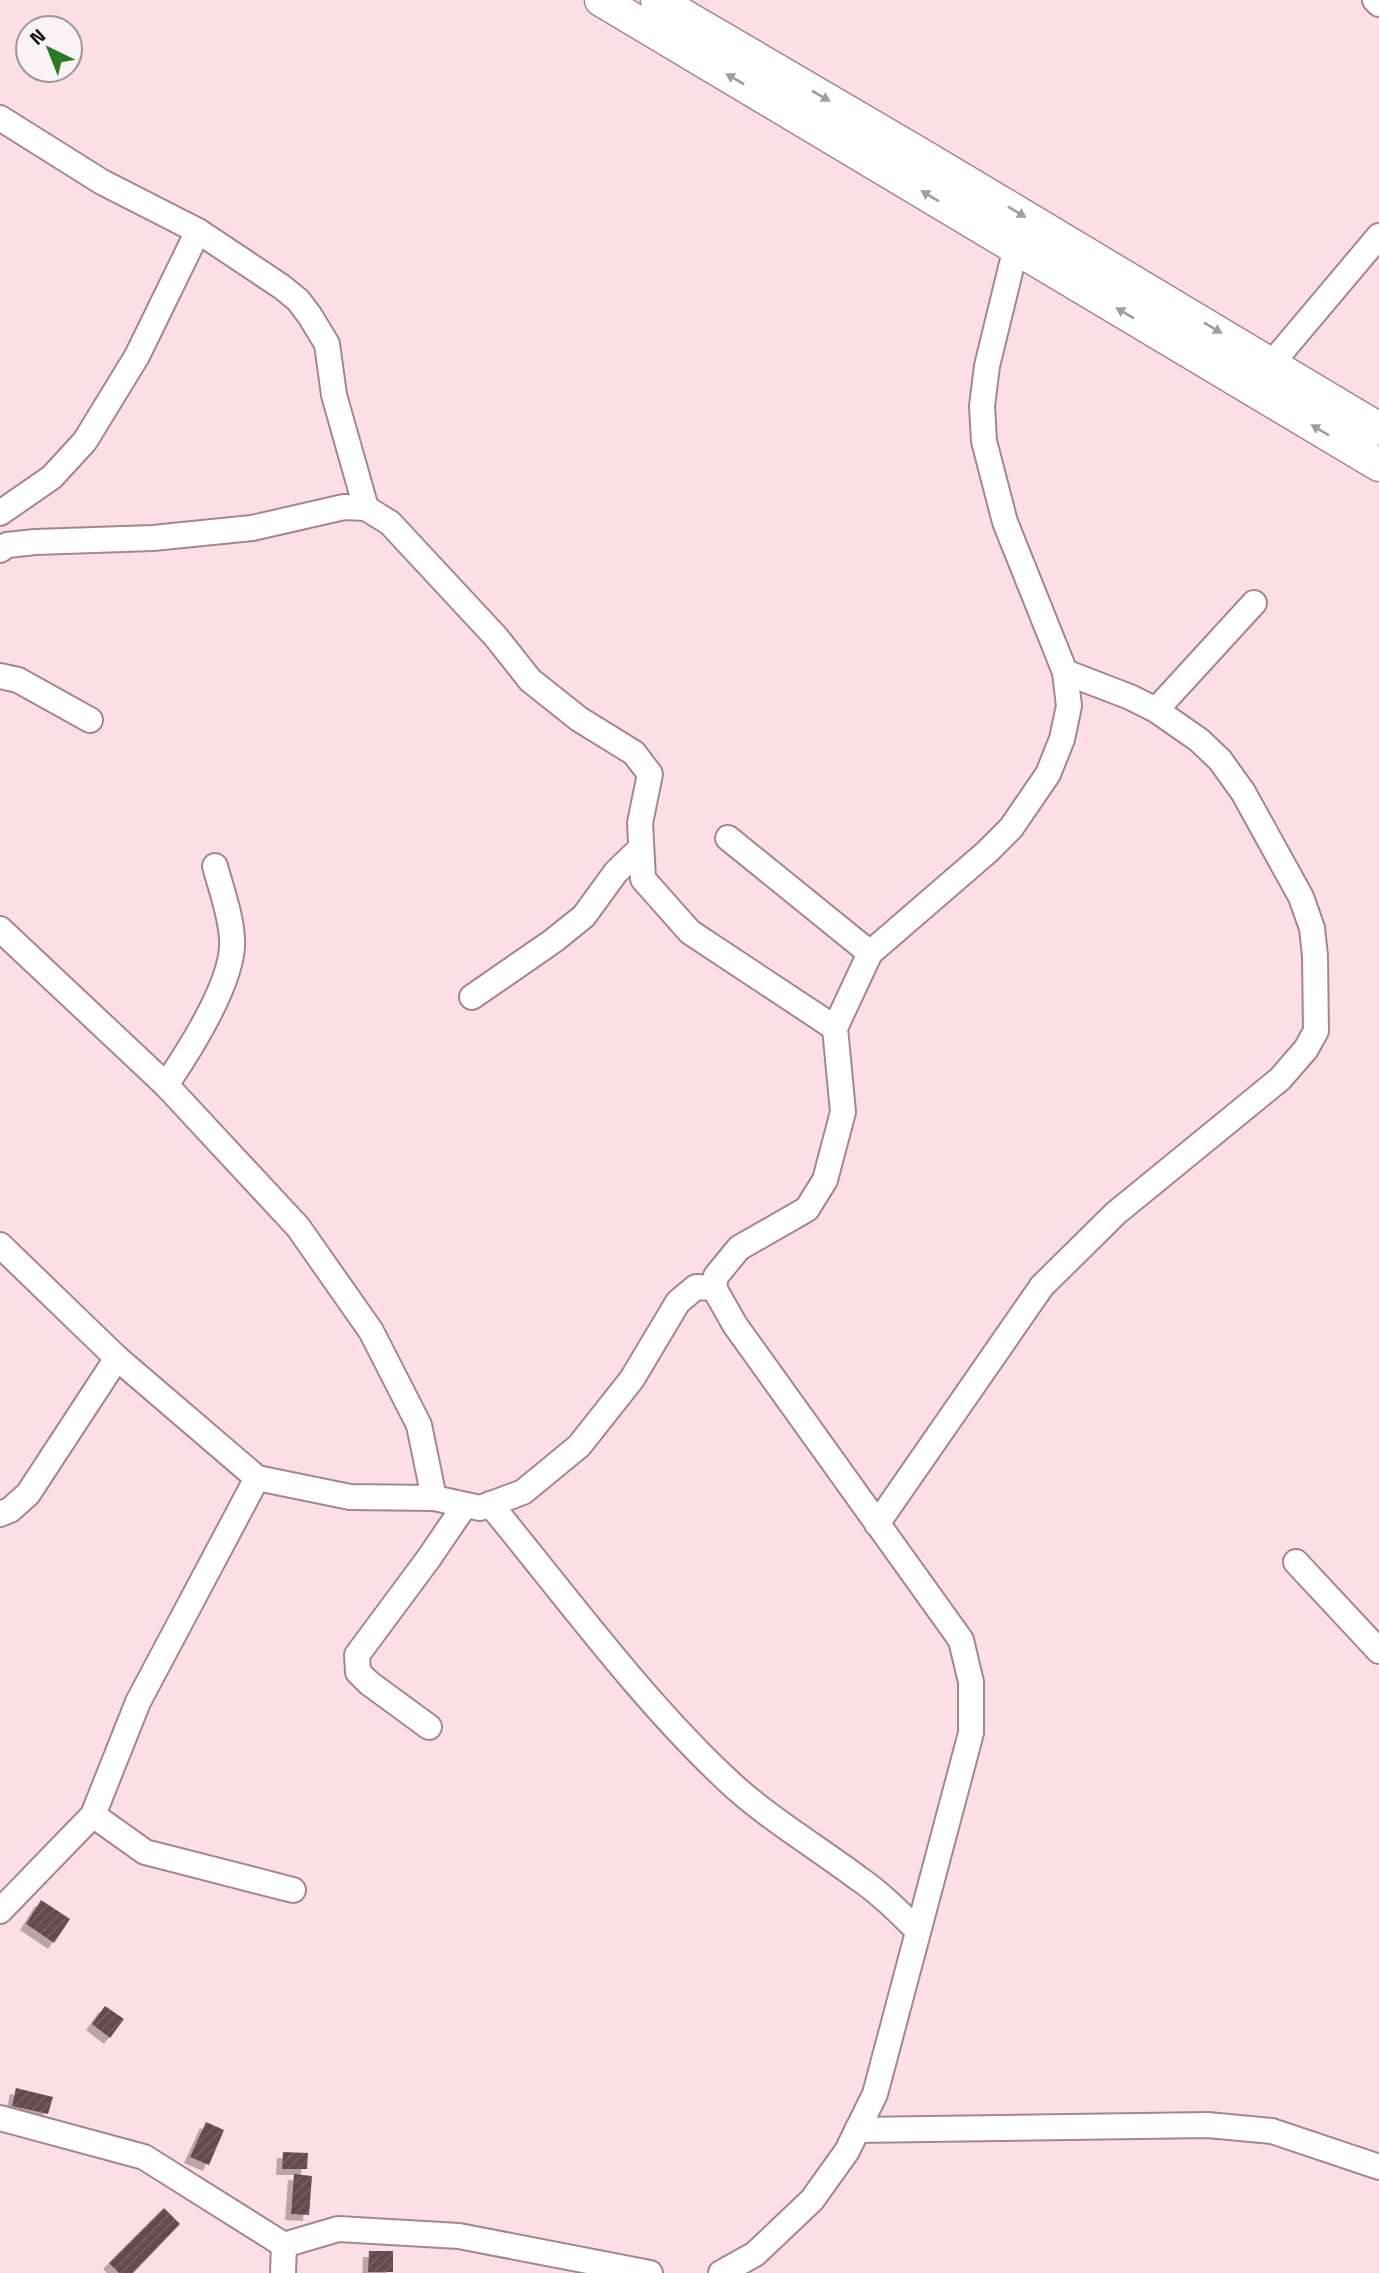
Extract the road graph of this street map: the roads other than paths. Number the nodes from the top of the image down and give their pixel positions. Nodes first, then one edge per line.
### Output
1 (601, 0) edge
2 (1375, 0) edge
3 (1379, 4) edge
4 (677, 5) edge
5 (0, 118) edge
6 (198, 231) junction
7 (1379, 236) edge
8 (1016, 247) junction
9 (1272, 363) junction
10 (1379, 429) edge
11 (1379, 465) edge
12 (366, 508) junction
13 (0, 513) edge
14 (0, 550) edge
15 (1254, 603) dead end
16 (1065, 672) junction
17 (0, 676) edge
18 (1156, 710) junction
19 (90, 720) dead end
20 (727, 838) dead end
21 (641, 848) junction
22 (215, 866) dead end
23 (0, 929) edge
24 (870, 953) junction
25 (472, 997) dead end
26 (835, 1028) junction
27 (166, 1084) junction
28 (0, 1245) edge
29 (713, 1288) junction
30 (117, 1359) junction
31 (257, 1478) junction
32 (433, 1498) junction
33 (477, 1504) junction
34 (0, 1514) edge
35 (877, 1524) junction
36 (1296, 1562) dead end
37 (1379, 1651) edge
38 (429, 1727) dead end
39 (93, 1815) junction
40 (293, 1890) dead end
41 (0, 1911) edge
42 (918, 1931) junction
43 (0, 2118) edge
44 (857, 2130) junction
45 (1379, 2167) edge
46 (285, 2245) junction
47 (283, 2273) edge
48 (650, 2273) edge
49 (722, 2273) edge

8 -> 1 main road
2 - 3 street
4 -> 9 main road
5 - 6 street
6 - 12 street
6 - 13 street
7 - 9 street
11 -> 8 main road
8 - 16 street
9 - 10 main road
12 - 14 street
12 - 21 street
15 - 18 street
16 - 18 street
16 - 24 street
17 - 19 street
18 - 35 street
20 - 24 street
21 - 25 street
21 - 26 street
22 - 27 street
23 - 27 street
24 - 26 street
26 - 29 street
27 - 32 street
28 - 30 street
29 - 33 street
29 - 35 street
30 - 31 street
30 - 34 street
31 - 32 street
31 - 39 street
32 - 33 street
33 - 38 street
33 - 42 street
35 - 42 street
36 - 37 street
39 - 40 street
39 - 41 street
42 - 44 street
43 - 46 street
44 - 45 street
44 - 49 street
46 - 47 street
46 - 48 street

